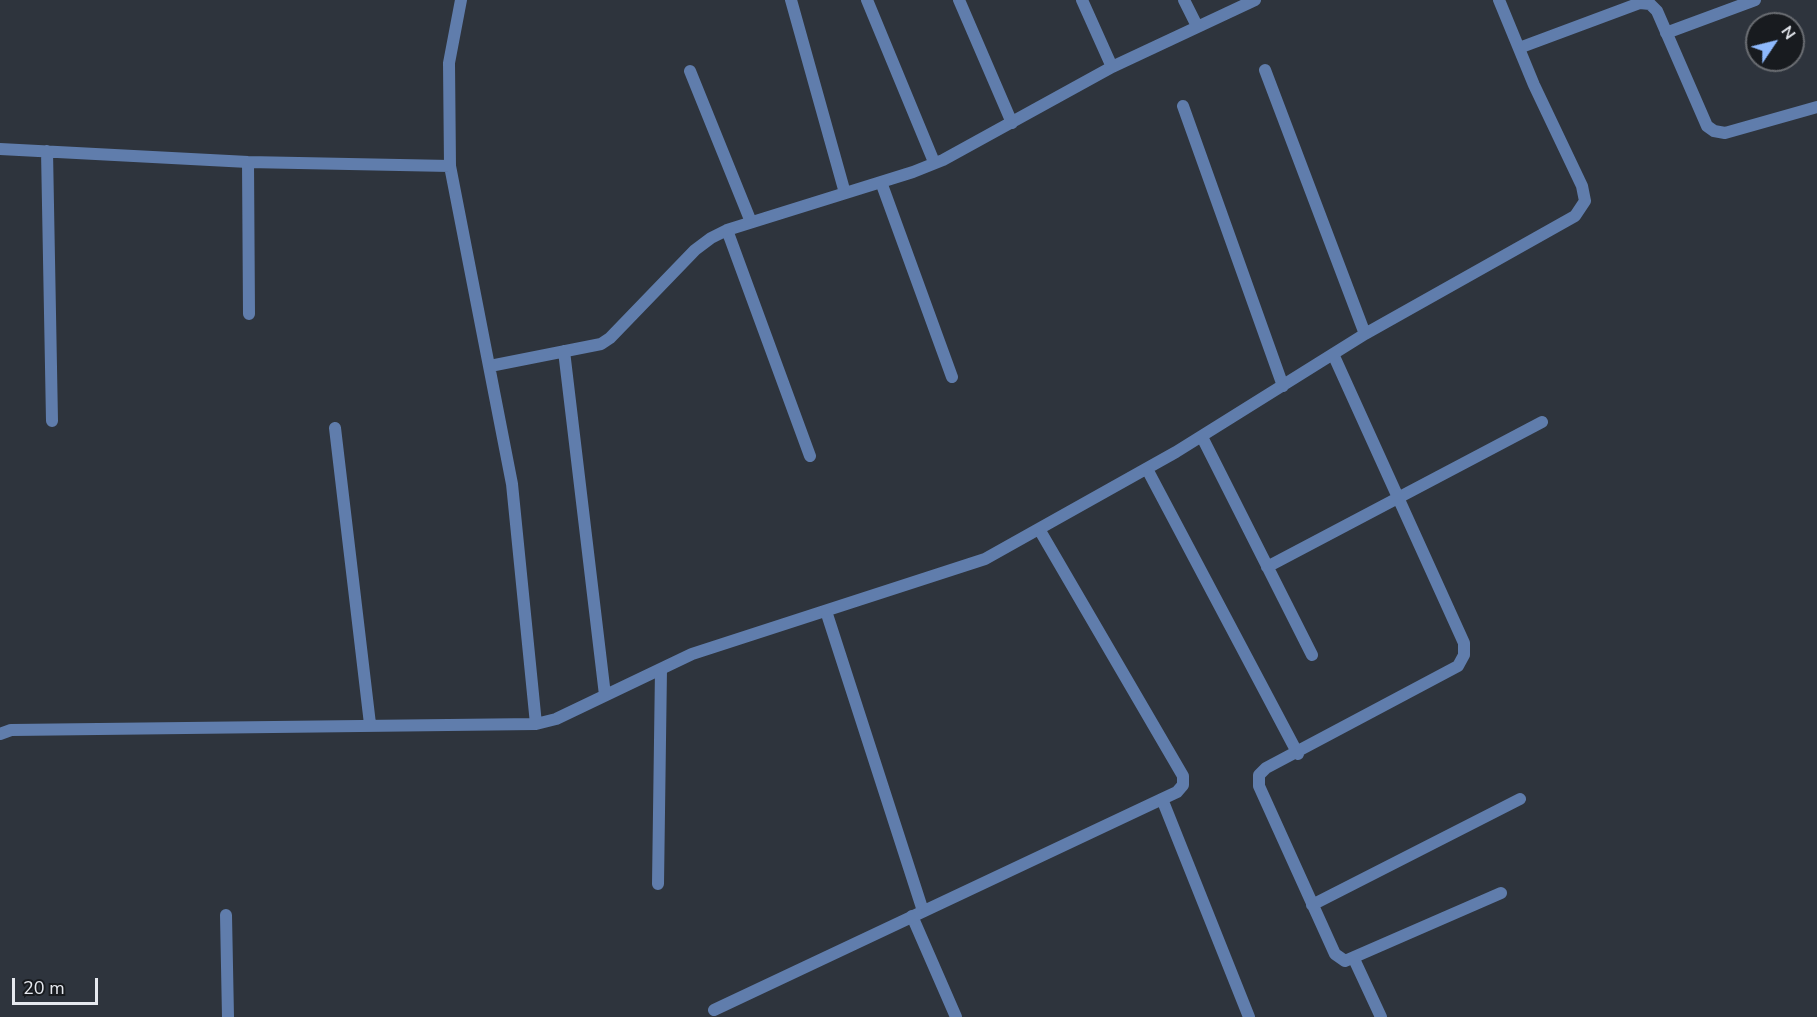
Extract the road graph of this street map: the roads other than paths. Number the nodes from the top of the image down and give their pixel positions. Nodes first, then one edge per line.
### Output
1 (460, 0) edge
2 (790, 0) edge
3 (867, 0) edge
4 (959, 0) edge
5 (1082, 0) edge
6 (1184, 0) edge
7 (1255, 0) edge
8 (1499, 0) edge
9 (1755, 0) edge
10 (1197, 26) junction
11 (1666, 33) junction
12 (1519, 48) junction
13 (1112, 67) junction
14 (1265, 70) dead end
15 (690, 72) dead end
16 (1183, 106) dead end
17 (1817, 107) edge
18 (1012, 123) junction
19 (0, 149) edge
20 (47, 151) junction
21 (248, 162) junction
22 (934, 162) junction
23 (450, 166) junction
24 (881, 182) junction
25 (845, 194) junction
26 (751, 222) junction
27 (727, 230) junction
28 (249, 314) dead end
29 (1365, 334) junction
30 (564, 351) junction
31 (1334, 354) junction
32 (489, 366) junction
33 (952, 377) dead end
34 (1283, 386) junction
35 (52, 421) dead end
36 (1542, 422) dead end
37 (335, 428) dead end
38 (1202, 437) junction
39 (810, 456) dead end
40 (1148, 469) junction
41 (1399, 499) junction
42 (1039, 529) junction
43 (1267, 567) junction
44 (826, 611) junction
45 (1312, 655) dead end
46 (661, 669) junction
47 (605, 695) junction
48 (370, 724) junction
49 (536, 724) junction
50 (0, 734) edge
51 (1298, 754) junction
52 (1520, 799) dead end
53 (1162, 800) junction
54 (658, 884) dead end
55 (1501, 893) dead end
56 (1312, 905) junction
57 (917, 914) junction
58 (226, 915) dead end
59 (1354, 959) junction
60 (714, 1010) dead end
61 (228, 1017) edge
62 (956, 1017) edge
63 (1250, 1017) edge
64 (1380, 1017) edge

1 - 23 street
2 - 25 street
3 - 22 street
4 - 18 street
5 - 13 street
6 - 10 street
7 - 10 street
8 - 12 street
9 - 11 street
10 - 13 street
11 - 12 street
11 - 17 street
12 - 29 street
13 - 18 street
14 - 29 street
15 - 26 street
16 - 34 street
18 - 22 street
19 - 20 street
20 - 21 street
20 - 35 street
21 - 23 street
21 - 28 street
22 - 24 street
23 - 32 street
24 - 25 street
24 - 33 street
25 - 26 street
26 - 27 street
27 - 30 street
27 - 39 street
29 - 31 street
30 - 32 street
30 - 47 street
31 - 34 street
31 - 41 street
32 - 49 street
34 - 38 street
36 - 41 street
37 - 48 street
38 - 40 street
38 - 43 street
40 - 42 street
40 - 51 street
41 - 43 street
41 - 51 street
42 - 44 street
42 - 53 street
43 - 45 street
44 - 46 street
44 - 57 street
46 - 47 street
46 - 54 street
47 - 49 street
48 - 49 street
48 - 50 street
51 - 56 street
52 - 56 street
53 - 57 street
53 - 63 street
55 - 59 street
56 - 59 street
57 - 60 street
57 - 62 street
58 - 61 street
59 - 64 street

